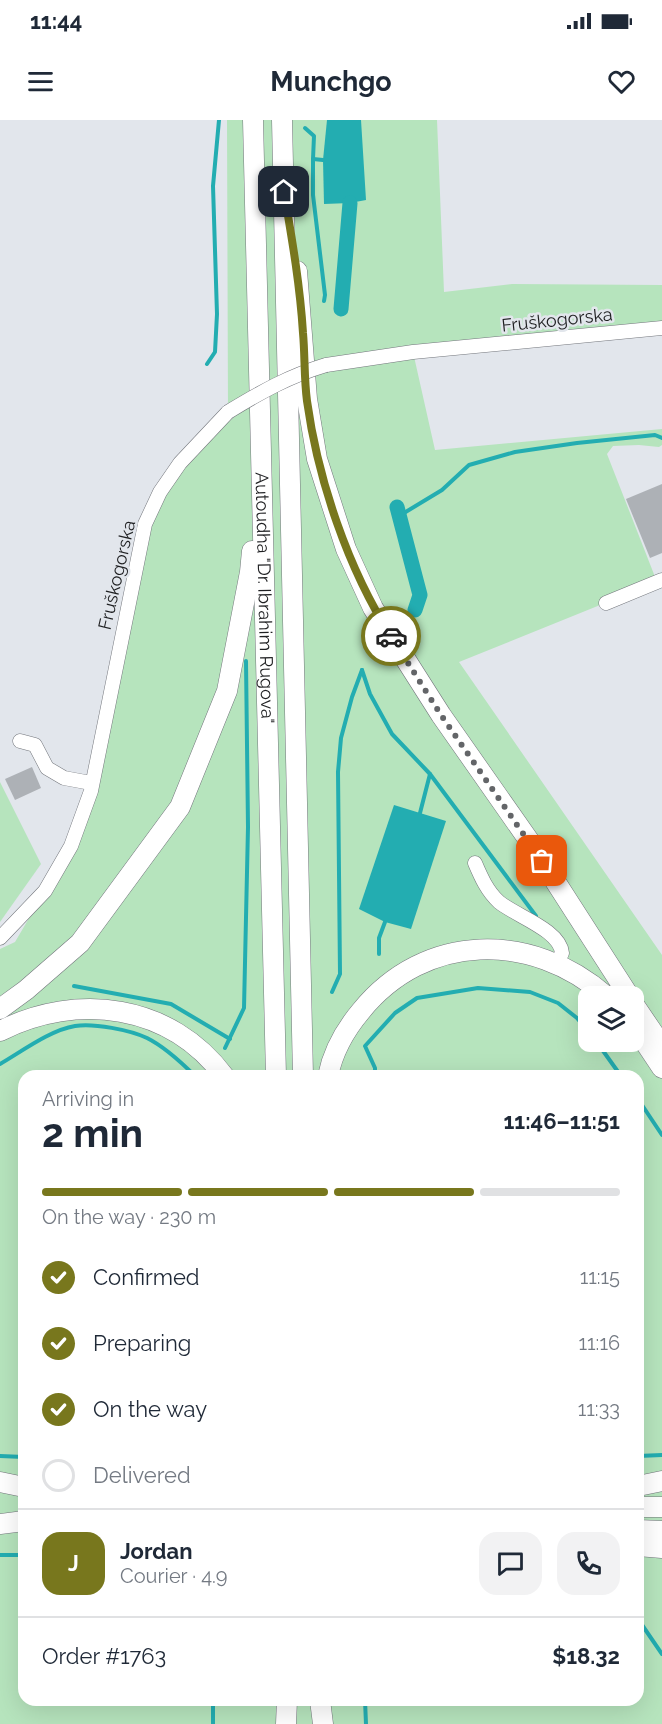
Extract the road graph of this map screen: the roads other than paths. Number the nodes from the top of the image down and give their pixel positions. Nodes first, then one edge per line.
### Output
1 (253, 120) edge
2 (282, 120) edge
3 (284, 192) junction
4 (662, 328) edge
5 (260, 465) junction
6 (662, 580) edge
7 (606, 603) dead end
8 (20, 741) dead end
9 (91, 783) junction
10 (475, 863) dead end
11 (0, 938) edge
12 (557, 963) junction
13 (593, 986) edge
14 (622, 986) edge
15 (0, 1009) edge
16 (644, 1019) edge
17 (0, 1031) edge
18 (644, 1042) edge
19 (662, 1046) edge
20 (662, 1068) edge
21 (218, 1070) edge
22 (276, 1070) edge
23 (303, 1070) edge
24 (329, 1070) edge
25 (662, 1481) edge
26 (0, 1482) edge
27 (644, 1485) edge
28 (18, 1486) edge
29 (0, 1495) edge
30 (18, 1496) edge
31 (644, 1507) edge
32 (662, 1508) edge
33 (0, 1518) edge
34 (18, 1520) edge
35 (18, 1521) edge
36 (0, 1524) edge
37 (644, 1530) edge
38 (662, 1531) edge
39 (644, 1546) edge
40 (662, 1548) edge
41 (288, 1706) edge
42 (319, 1706) edge
43 (320, 1706) edge
44 (288, 1724) edge
45 (318, 1724) edge
46 (323, 1724) edge

1 - 5 highway, Autoudha "Dr. Ibrahim Rugova"
2 - 3 highway
3 - 14 highway
3 - 23 highway
4 - 9 street, Fruškogorska, bridge
5 - 15 highway
5 - 22 highway, Autoudha "Dr. Ibrahim Rugova"
6 - 7 street
8 - 9 street
9 - 11 street, Fruškogorska
10 - 12 street
12 - 13 highway
12 - 24 highway
16 - 19 highway
17 - 21 highway
18 - 20 highway
25 - 27 highway
26 - 28 highway
29 - 30 highway
31 - 32 highway
33 - 34 highway
35 - 36 highway
37 - 38 highway
39 - 40 highway
41 - 44 highway
42 - 45 highway
43 - 46 highway

